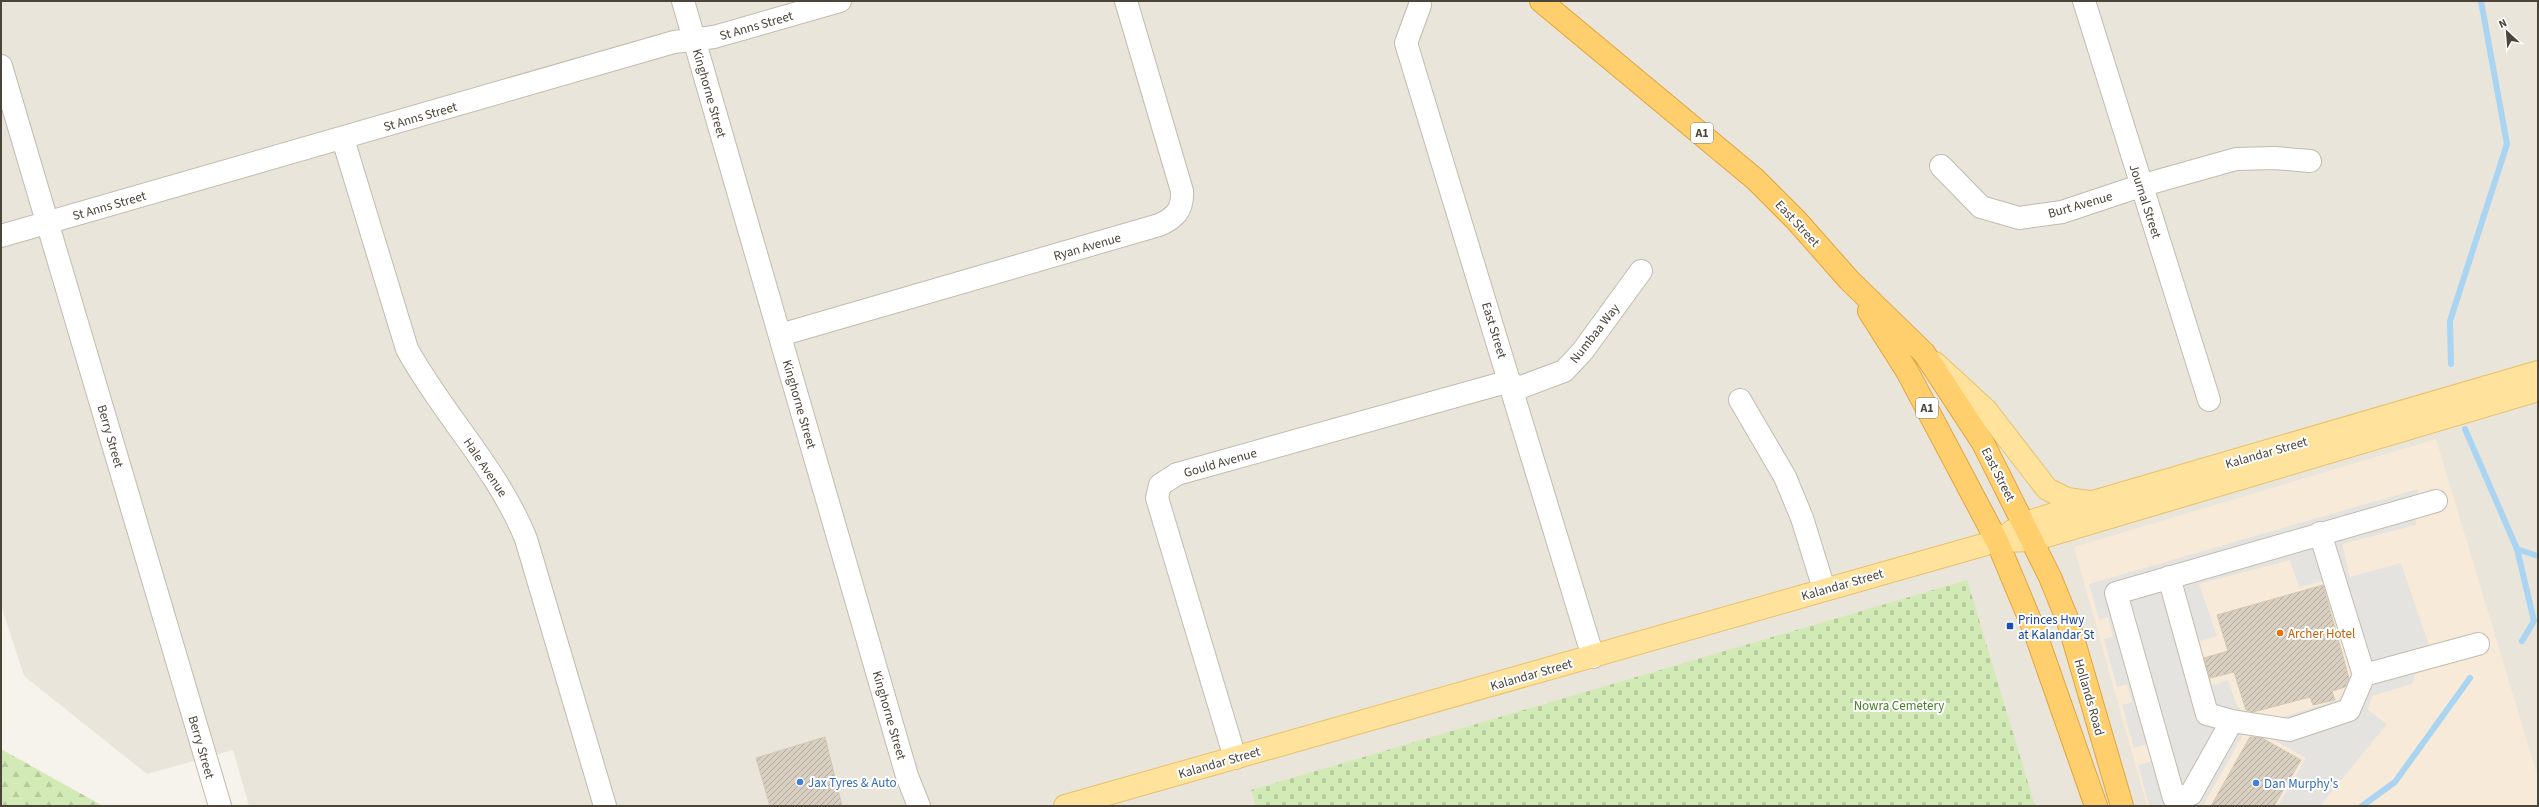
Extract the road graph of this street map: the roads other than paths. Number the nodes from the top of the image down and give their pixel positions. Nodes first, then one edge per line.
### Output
1 (683, 1) edge
2 (840, 1) edge
3 (1126, 1) edge
4 (1541, 1) edge
5 (2084, 1) edge
6 (1420, 5) dead end
7 (694, 39) junction
8 (1, 66) edge
9 (343, 139) junction
10 (2310, 161) dead end
11 (1941, 166) dead end
12 (2140, 186) junction
13 (48, 222) junction
14 (1, 236) edge
15 (1642, 271) dead end
16 (1849, 280) junction
17 (780, 335) junction
18 (1924, 353) junction
19 (2538, 372) edge
20 (1512, 385) junction
21 (2538, 390) edge
22 (1740, 400) dead end
23 (2209, 400) dead end
24 (2436, 501) dead end
25 (2093, 502) junction
26 (2029, 531) junction
27 (2320, 533) junction
28 (1997, 541) junction
29 (2169, 577) junction
30 (1824, 589) junction
31 (2478, 644) dead end
32 (1593, 657) junction
33 (2364, 675) junction
34 (2232, 721) junction
35 (1235, 758) junction
36 (220, 806) edge
37 (605, 806) edge
38 (919, 806) edge
39 (1065, 806) edge
40 (2096, 806) edge
41 (2122, 806) edge

1 - 7 street, Kinghorne Street
2 - 7 street, St Anns Street
3 - 17 street, Ryan Avenue
4 - 16 highway, East Street / A1
5 - 12 street, Journal Street
6 - 20 street, East Street
7 - 9 street, St Anns Street
7 - 17 street, Kinghorne Street
8 - 13 street, Berry Street
9 - 13 street, St Anns Street
9 - 37 street, Hale Avenue
10 - 12 street, Burt Avenue
11 - 12 street, Burt Avenue
12 - 23 street, Journal Street
13 - 14 street, St Anns Street
13 - 36 street, Berry Street
15 - 20 street, Numbaa Way
16 - 18 highway, East Street / A1
16 - 28 highway, East Street / A1
17 - 38 street, Kinghorne Street
18 - 25 main road
18 - 26 highway, East Street / A1
19 - 25 main road, Kalandar Street
20 - 32 street, East Street
20 - 35 street, Gould Avenue
21 - 26 main road, Kalandar Street
22 - 30 street
24 - 27 street
25 - 26 main road, Kalandar Street
26 - 28 main road, Kalandar Street
26 - 41 highway, Hollands Road / A1
27 - 29 street
27 - 33 street
28 - 30 main road, Kalandar Street
28 - 40 highway, A1
29 - 34 street
29 - 34 street
30 - 32 main road, Kalandar Street
31 - 33 street
32 - 35 main road, Kalandar Street
33 - 34 street
35 - 39 main road, Kalandar Street

